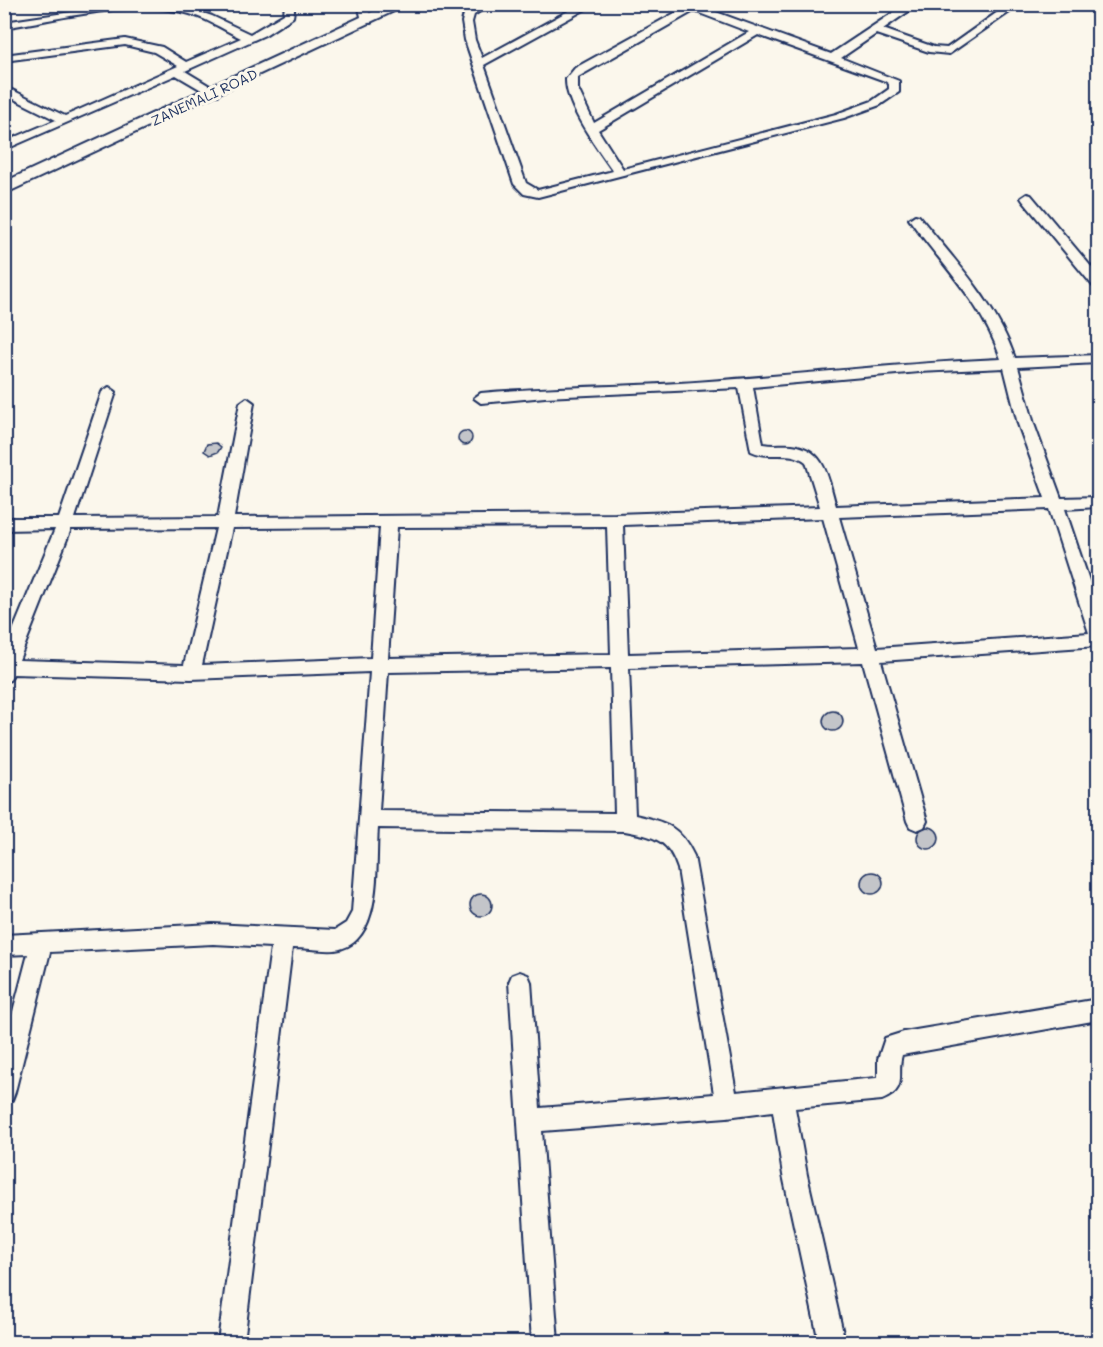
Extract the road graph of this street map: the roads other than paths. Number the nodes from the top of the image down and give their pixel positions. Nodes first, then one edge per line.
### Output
1 (290, 4) edge
2 (363, 4) edge
3 (402, 4) edge
4 (486, 4) edge
5 (590, 4) edge
6 (914, 4) edge
7 (1016, 4) edge
8 (695, 7) edge
9 (368, 21) junction
10 (4, 25) edge
11 (875, 30) junction
12 (756, 32) junction
13 (250, 38) junction
14 (4, 58) edge
15 (833, 58) junction
16 (478, 64) junction
17 (181, 69) junction
18 (4, 89) edge
19 (214, 93) junction
20 (65, 120) junction
21 (592, 129) junction
22 (4, 147) edge
23 (619, 172) junction
24 (4, 189) edge
25 (1027, 198) dead end
26 (915, 219) dead end
27 (1098, 283) edge
28 (1098, 358) edge
29 (1010, 362) junction
30 (745, 383) junction
31 (109, 392) dead end
32 (481, 398) dead end
33 (247, 403) dead end
34 (1098, 502) edge
35 (1055, 503) junction
36 (831, 512) junction
37 (389, 520) junction
38 (615, 520) junction
39 (225, 523) junction
40 (4, 524) edge
41 (65, 524) junction
42 (1098, 637) edge
43 (871, 655) junction
44 (620, 660) junction
45 (379, 665) junction
46 (6, 670) edge
47 (191, 672) junction
48 (368, 819) junction
49 (917, 821) dead end
50 (625, 822) junction
51 (283, 939) junction
52 (42, 942) junction
53 (4, 945) edge
54 (520, 982) dead end
55 (1098, 1010) edge
56 (4, 1092) edge
57 (782, 1098) junction
58 (727, 1105) junction
59 (531, 1120) junction
60 (231, 1342) edge
61 (546, 1342) edge
62 (832, 1342) edge

1 - 13 street
2 - 9 street
3 - 9 street, ZANEMALI ROAD
4 - 16 street
5 - 16 street
6 - 11 street
7 - 11 street
8 - 12 street
8 - 21 street
9 - 19 street, ZANEMALI ROAD
10 - 13 street
11 - 15 street
12 - 15 street
12 - 21 street
13 - 17 street
14 - 17 street
15 - 23 street
16 - 23 street
17 - 19 street
17 - 20 street
18 - 20 street
19 - 24 street, ZANEMALI ROAD
20 - 22 street
21 - 23 street
25 - 27 street
26 - 29 street
28 - 29 street
29 - 30 street
29 - 35 street
30 - 32 street
30 - 36 street
31 - 41 street
33 - 39 street
34 - 35 street
35 - 36 street
35 - 42 street
36 - 38 street
36 - 43 street
37 - 38 street
37 - 39 street
37 - 45 street
38 - 44 street
39 - 41 street
39 - 47 street
40 - 41 street
41 - 46 street
42 - 43 street
43 - 44 street
43 - 49 street
44 - 45 street
44 - 50 street
45 - 47 street
45 - 48 street
46 - 47 street
48 - 50 street
48 - 51 street
50 - 58 street
51 - 52 street
51 - 60 street
52 - 53 street
52 - 56 street
54 - 59 street
55 - 57 street
57 - 58 street
57 - 62 street
58 - 59 street
59 - 61 street

